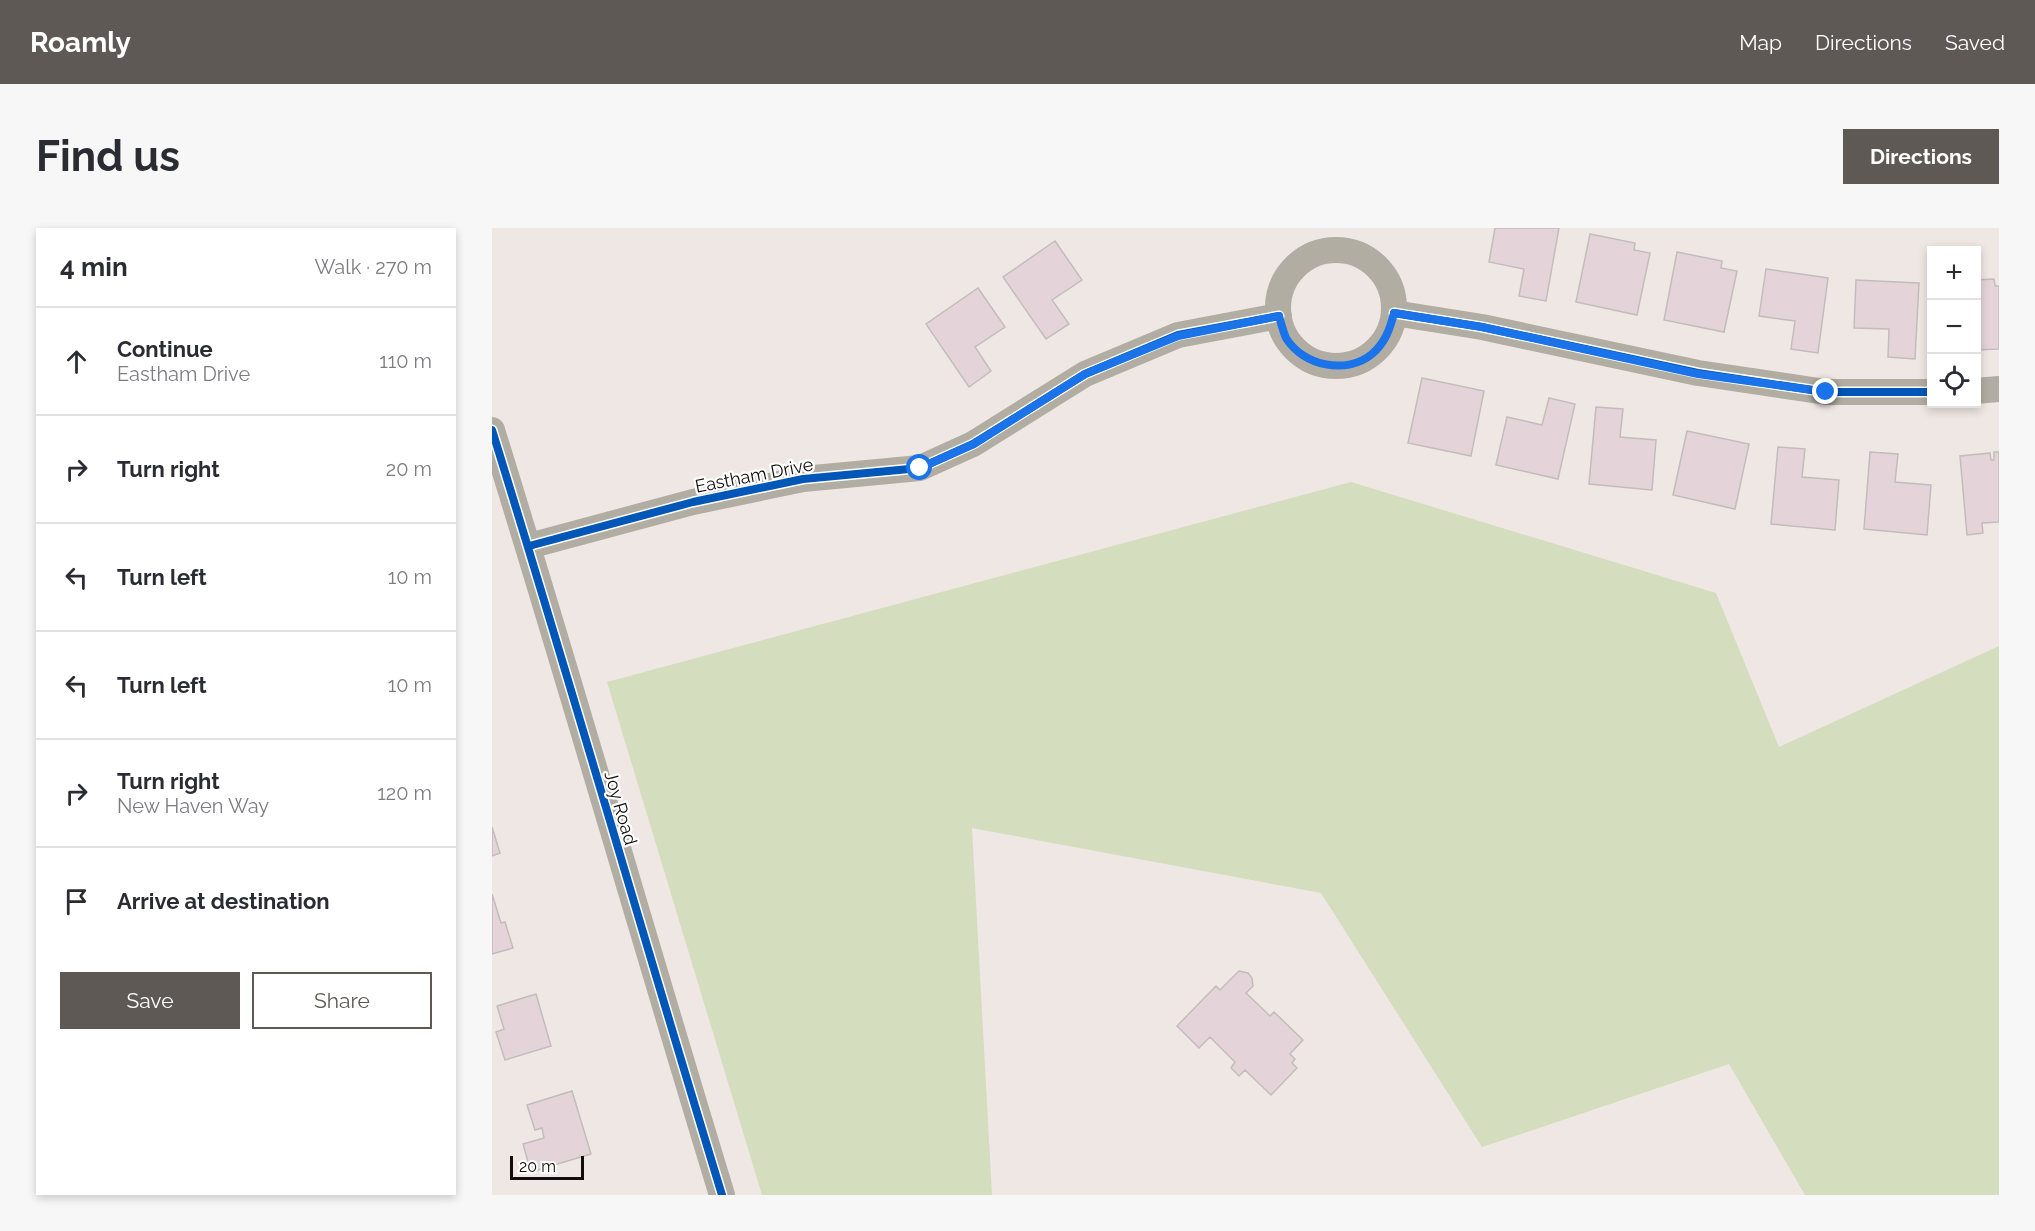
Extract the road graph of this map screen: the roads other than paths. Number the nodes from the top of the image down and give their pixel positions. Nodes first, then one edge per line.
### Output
1 (1345, 239) edge
2 (1394, 313) junction
3 (1279, 316) junction
4 (1999, 389) edge
5 (1981, 391) edge
6 (1927, 392) edge
7 (492, 430) edge
8 (529, 546) junction
9 (722, 1195) edge

1 - 2 street
1 - 3 street
2 - 3 street
2 - 6 street
3 - 8 street, Eastham Drive
4 - 5 street
7 - 8 street, Joy Road
8 - 9 street, Joy Road

